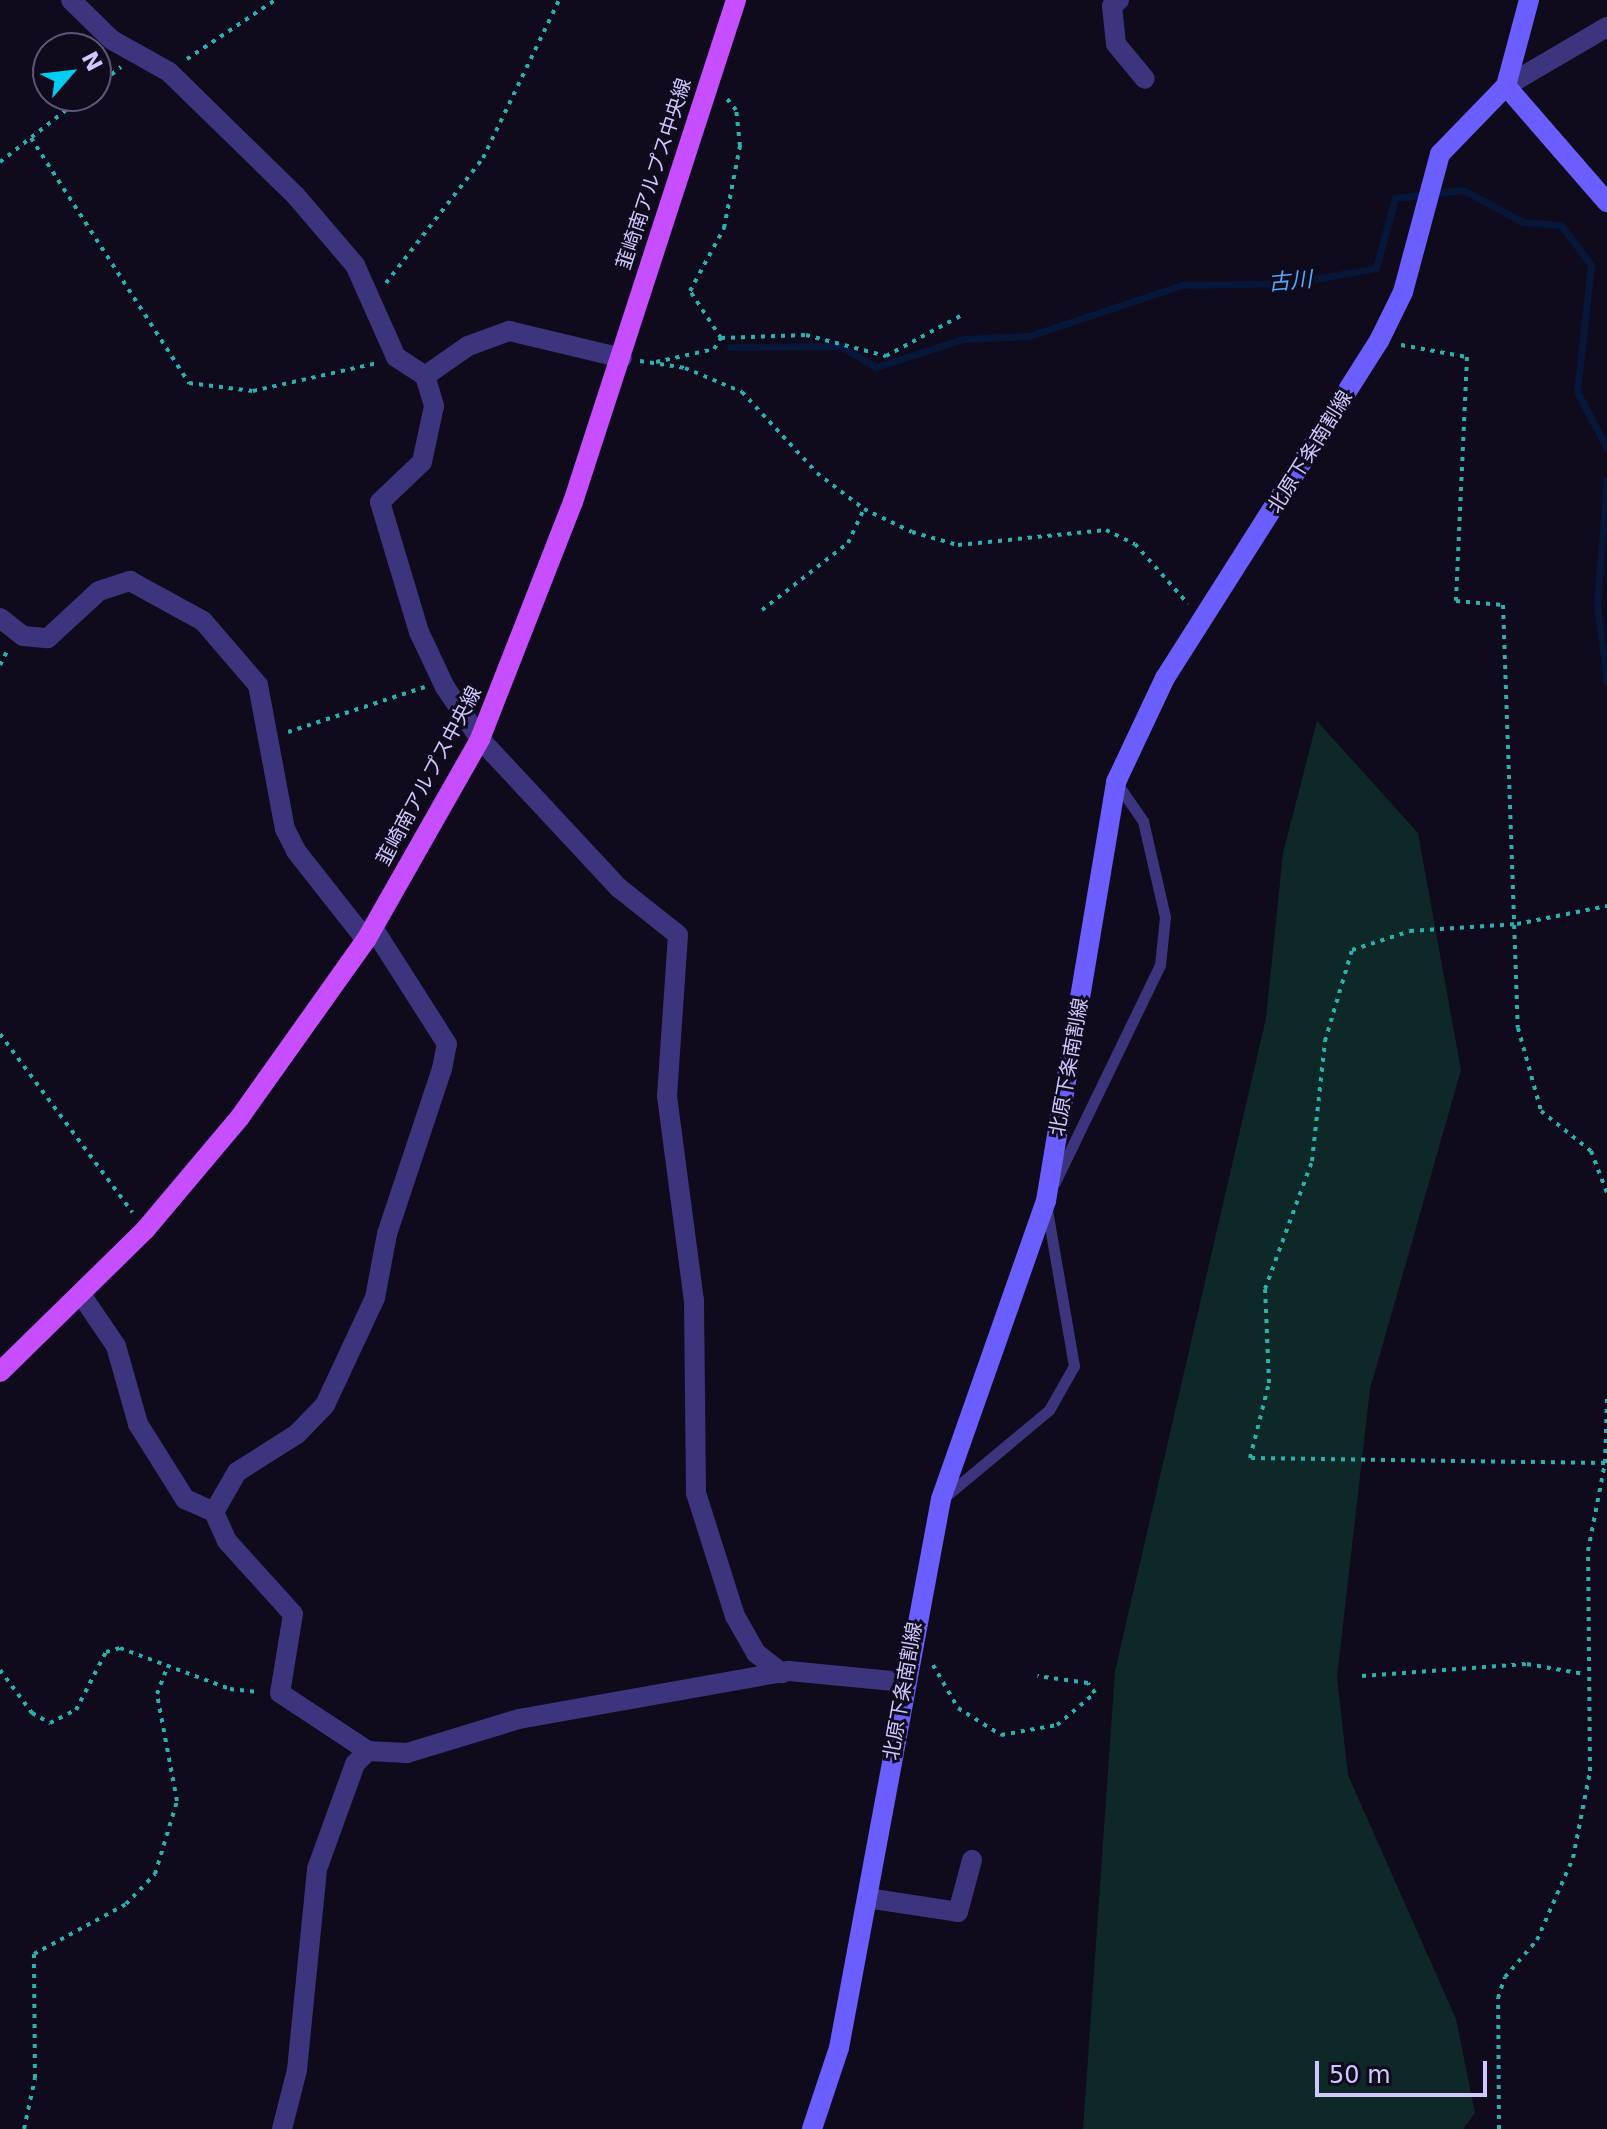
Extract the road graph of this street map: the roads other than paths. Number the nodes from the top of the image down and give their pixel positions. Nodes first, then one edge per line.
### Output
1 (71, 0) edge
2 (736, 0) edge
3 (1119, 0) edge
4 (1529, 0) edge
5 (1607, 27) edge
6 (1145, 79) dead end
7 (1506, 86) junction
8 (1606, 199) edge
9 (622, 358) junction
10 (425, 376) junction
11 (0, 618) edge
12 (480, 739) junction
13 (1116, 782) junction
14 (370, 934) junction
15 (1046, 1201) junction
16 (82, 1296) junction
17 (0, 1372) edge
18 (941, 1499) junction
19 (214, 1512) junction
20 (782, 1673) junction
21 (904, 1682) junction
22 (368, 1751) junction
23 (972, 1860) dead end
24 (867, 1898) junction
25 (282, 2129) edge
26 (812, 2129) edge

1 - 10 street
2 - 9 main road, 韮崎南アルプス中央線
3 - 6 street
4 - 7 main road
5 - 7 street
7 - 8 main road
7 - 13 main road, 北原下条南割線
9 - 10 street
9 - 12 main road, 韮崎南アルプス中央線
10 - 12 street
11 - 14 street
12 - 14 main road, 韮崎南アルプス中央線
12 - 20 street
13 - 15 main road, 北原下条南割線
13 - 15 lane
14 - 16 main road, 韮崎南アルプス中央線
14 - 19 street
15 - 18 main road, 北原下条南割線
15 - 18 lane
16 - 17 main road, 韮崎南アルプス中央線
16 - 19 street
18 - 21 main road, 北原下条南割線
19 - 22 street
20 - 21 street
20 - 22 street
21 - 24 main road, 北原下条南割線
22 - 25 street
23 - 24 street
24 - 26 main road, 北原下条南割線

